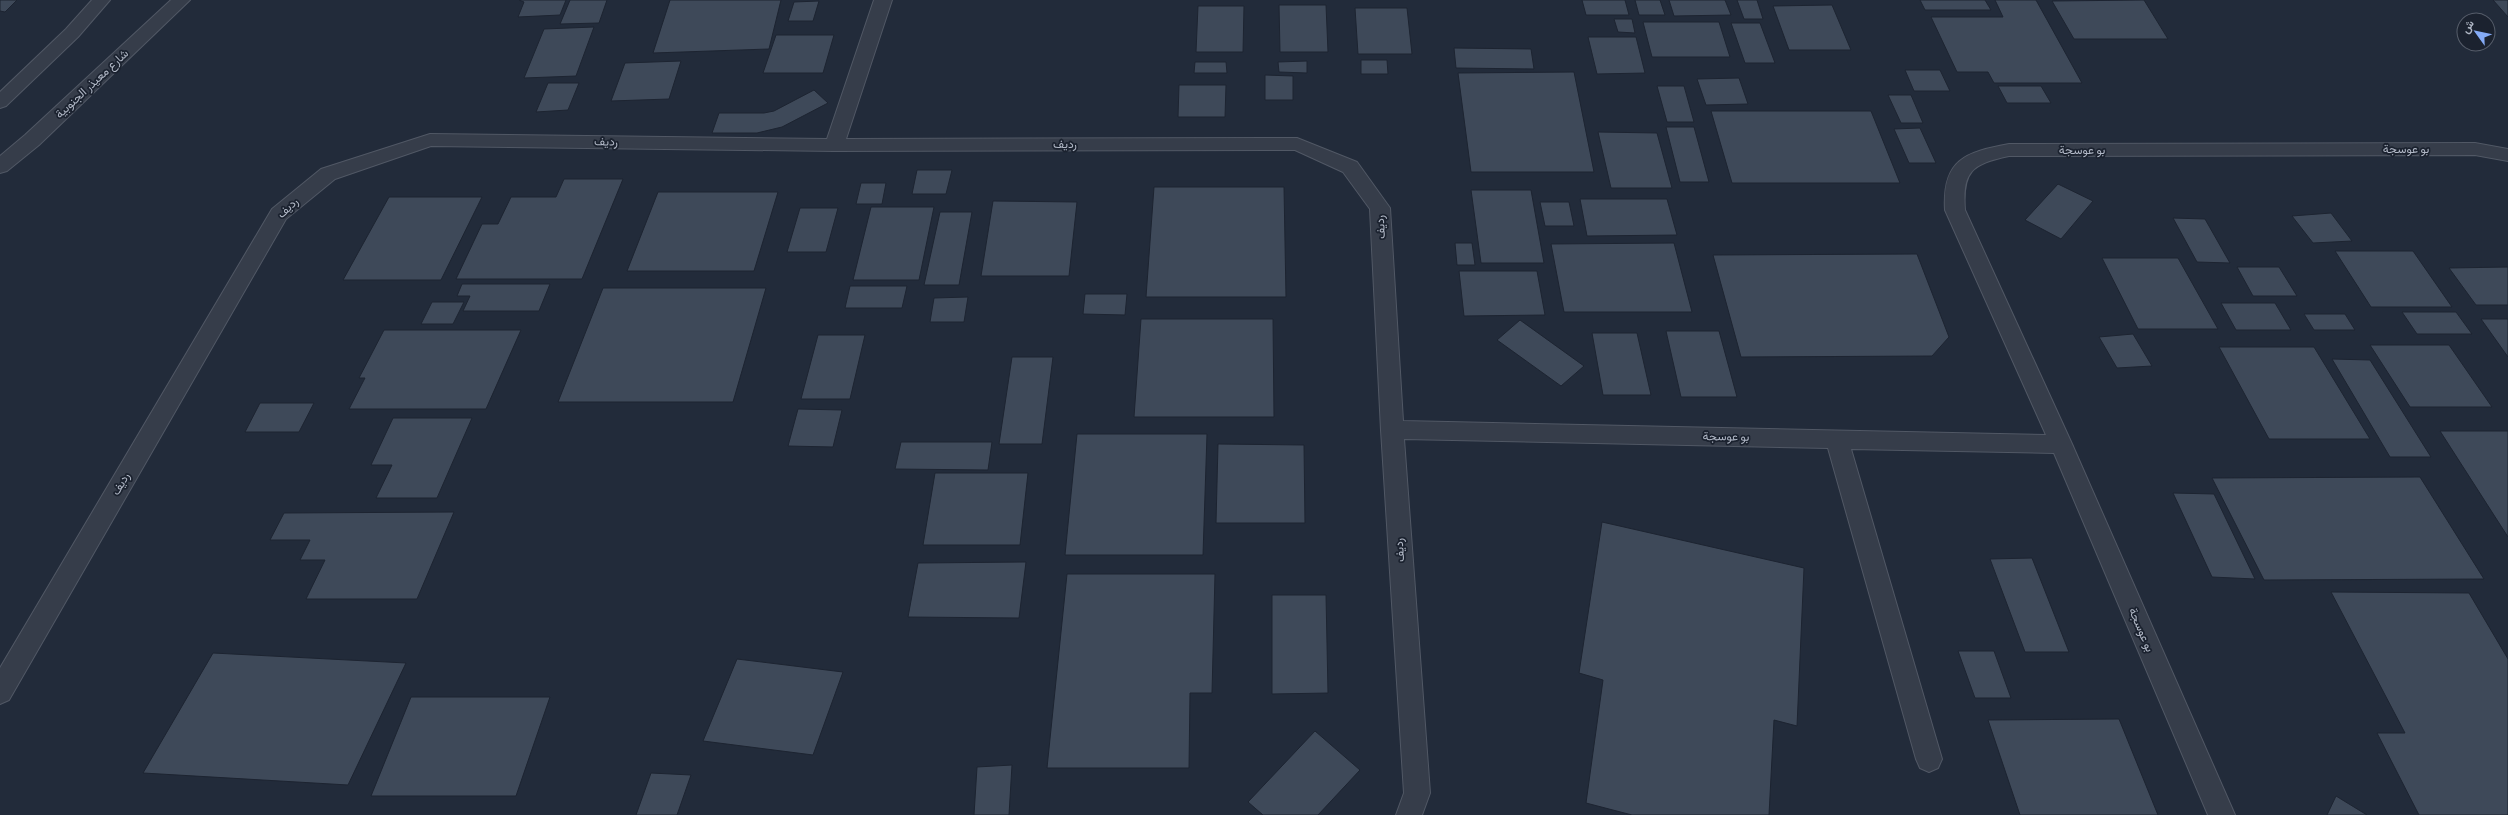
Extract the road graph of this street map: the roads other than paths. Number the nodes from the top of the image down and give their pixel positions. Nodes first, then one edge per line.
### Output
1 (101, 0) edge
2 (181, 0) edge
3 (883, 0) edge
4 (0, 102) edge
5 (834, 145) junction
6 (2508, 155) edge
7 (0, 166) edge
8 (1392, 430) junction
9 (1837, 439) junction
10 (2061, 444) junction
11 (0, 692) edge
12 (1929, 760) dead end
13 (1409, 815) edge
14 (2222, 815) edge

1 - 4 street
2 - 7 street, شارع معيذر الجنوبية
3 - 5 street
5 - 8 street, رديف
5 - 11 street, رديف
6 - 10 street, بو عوسجة
8 - 9 street, بو عوسجة
8 - 13 street, رديف
9 - 10 street, بو عوسجة
9 - 12 street
10 - 14 street, بو عوسجة

